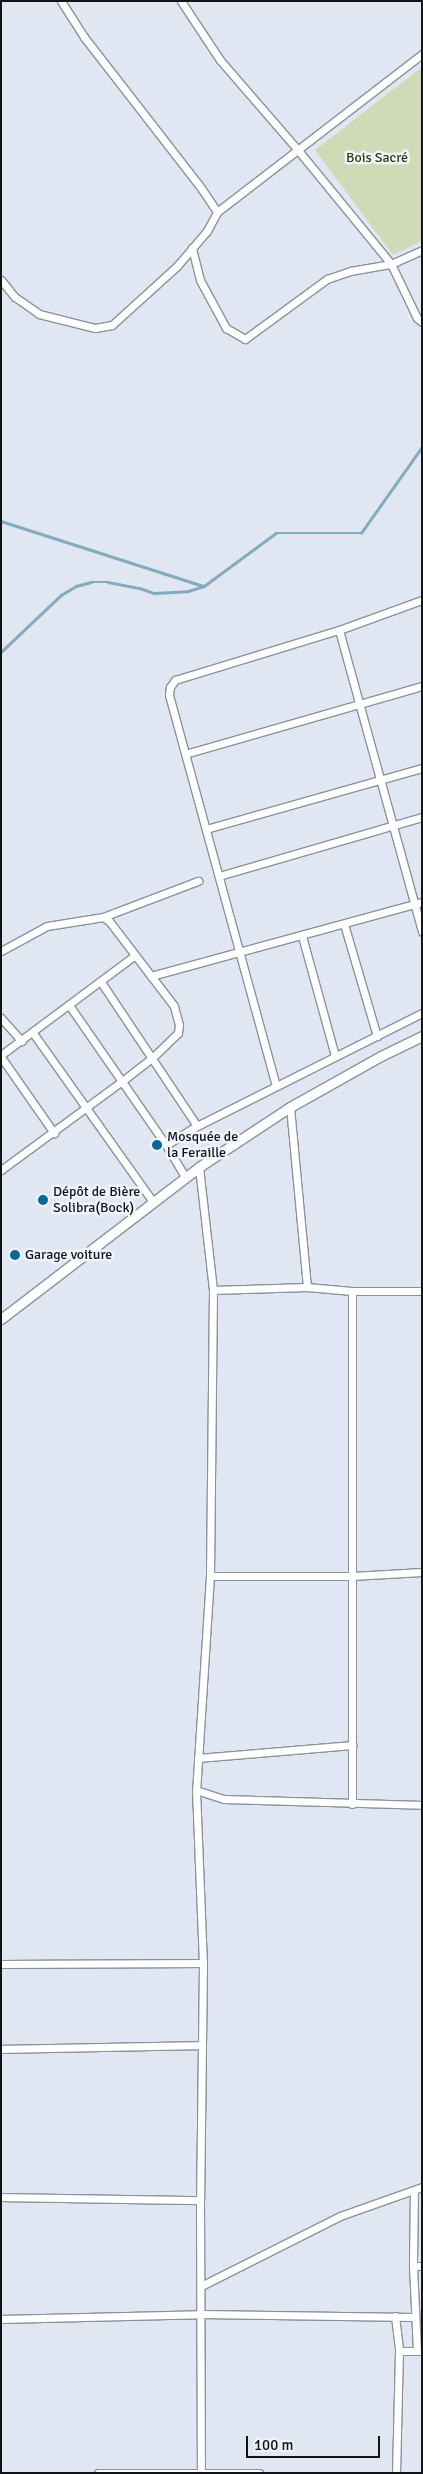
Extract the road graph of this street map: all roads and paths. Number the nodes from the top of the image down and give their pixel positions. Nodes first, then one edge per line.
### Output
1 (61, 1) edge
2 (181, 1) edge
3 (422, 54) edge
4 (297, 149) junction
5 (217, 212) junction
6 (192, 248) junction
7 (422, 250) edge
8 (391, 264) junction
9 (1, 280) edge
10 (422, 322) edge
11 (422, 600) edge
12 (339, 630) junction
13 (422, 686) edge
14 (358, 704) junction
15 (185, 754) junction
16 (422, 768) edge
17 (379, 780) junction
18 (422, 817) edge
19 (393, 826) junction
20 (206, 829) junction
21 (219, 876) junction
22 (198, 881) dead end
23 (422, 902) edge
24 (414, 905) junction
25 (103, 916) junction
26 (344, 924) junction
27 (422, 932) edge
28 (302, 936) junction
29 (1, 951) edge
30 (241, 952) junction
31 (136, 955) junction
32 (151, 976) junction
33 (100, 982) junction
34 (69, 1005) junction
35 (422, 1014) edge
36 (1, 1018) edge
37 (33, 1033) junction
38 (377, 1036) junction
39 (422, 1036) edge
40 (22, 1041) junction
41 (1, 1056) edge
42 (335, 1056) junction
43 (152, 1058) junction
44 (121, 1082) junction
45 (276, 1086) junction
46 (290, 1107) junction
47 (87, 1108) junction
48 (196, 1126) junction
49 (54, 1133) junction
50 (166, 1145) junction
51 (199, 1167) junction
52 (1, 1170) edge
53 (185, 1177) junction
54 (153, 1202) junction
55 (307, 1287) junction
56 (214, 1290) junction
57 (352, 1291) junction
58 (422, 1291) edge
59 (1, 1320) edge
60 (422, 1572) edge
61 (210, 1576) junction
62 (352, 1576) junction
63 (352, 1745) junction
64 (198, 1758) junction
65 (196, 1790) junction
66 (352, 1804) junction
67 (422, 1804) edge
68 (203, 1963) junction
69 (1, 1964) edge
70 (202, 2046) junction
71 (1, 2049) edge
72 (422, 2187) edge
73 (414, 2190) junction
74 (1, 2197) edge
75 (200, 2200) junction
76 (413, 2266) junction
77 (422, 2266) edge
78 (201, 2286) junction
79 (200, 2314) junction
80 (395, 2316) junction
81 (414, 2317) junction
82 (1, 2319) edge
83 (419, 2351) edge
84 (399, 2352) junction
85 (201, 2472) edge
86 (98, 2473) edge
87 (259, 2473) edge
88 (396, 2473) edge

1 - 5 street
2 - 4 street
3 - 4 street
4 - 5 street
4 - 8 street
5 - 6 street
6 - 8 street
6 - 9 street
7 - 8 street
8 - 10 street
11 - 12 street
12 - 14 street
12 - 15 street
13 - 14 street
14 - 15 street
14 - 17 street
15 - 20 street
16 - 17 street
17 - 19 street
17 - 20 street
18 - 19 street
19 - 21 street
19 - 24 street
20 - 21 street
21 - 30 street
22 - 25 street
23 - 24 street
24 - 26 street
24 - 27 street
25 - 29 street
25 - 31 street
26 - 28 street
26 - 38 street
28 - 30 street
28 - 42 street
30 - 32 street
30 - 45 street
31 - 32 street
31 - 33 street
32 - 43 street
33 - 34 street
33 - 43 street
34 - 37 street
34 - 44 street
35 - 38 street
36 - 40 street
37 - 40 street
37 - 47 street
38 - 42 street
39 - 46 street
40 - 41 street
41 - 49 street
42 - 45 street
43 - 44 street
43 - 48 street
44 - 47 street
44 - 50 street
45 - 48 street
46 - 51 street
46 - 55 street
47 - 49 street
47 - 54 street
48 - 50 street
49 - 52 street
50 - 53 street
51 - 53 street
51 - 56 street
53 - 54 street
54 - 59 street
55 - 56 street
55 - 57 street
56 - 61 street
57 - 58 street
57 - 62 street
60 - 62 street
61 - 62 street
61 - 64 street
62 - 63 street
63 - 64 street
63 - 66 street
64 - 65 street
65 - 66 street
65 - 68 street
66 - 67 street
68 - 69 street
68 - 70 street
70 - 71 street
70 - 75 street
72 - 73 street
73 - 76 street
73 - 78 street
74 - 75 street
75 - 78 street
76 - 77 street
76 - 81 street
78 - 79 street
79 - 80 street
79 - 82 street
79 - 85 street
80 - 81 street
80 - 84 street
81 - 83 street
83 - 84 street
84 - 88 street
85 - 86 street
85 - 87 street

